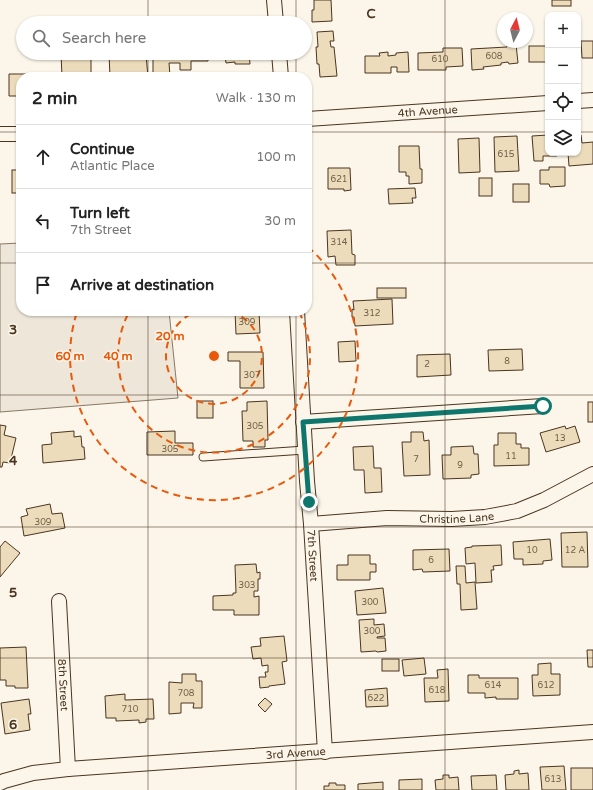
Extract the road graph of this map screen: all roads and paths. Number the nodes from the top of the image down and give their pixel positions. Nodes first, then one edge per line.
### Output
1 (274, 0) edge
2 (275, 16) edge
3 (280, 60) edge
4 (281, 72) edge
5 (593, 100) edge
6 (581, 101) edge
7 (545, 103) edge
8 (312, 119) edge
9 (0, 134) edge
10 (16, 134) edge
11 (296, 316) edge
12 (543, 406) dead end
13 (303, 422) junction
14 (305, 450) junction
15 (203, 457) dead end
16 (593, 474) edge
17 (311, 524) junction
18 (59, 601) dead end
19 (593, 732) edge
20 (325, 752) junction
21 (68, 769) junction
22 (0, 783) edge

1 - 2 street
3 - 4 street
5 - 6 street
7 - 8 street, 4th Avenue
9 - 10 street
11 - 13 street, 7th Street
12 - 13 street
13 - 14 street, 7th Street
14 - 15 lane
14 - 17 street, 7th Street
16 - 17 street, Christine Lane
17 - 20 street, 7th Street
18 - 21 street, 8th Street
19 - 20 street, 3rd Avenue
20 - 21 street, 3rd Avenue
21 - 22 street, 3rd Avenue

